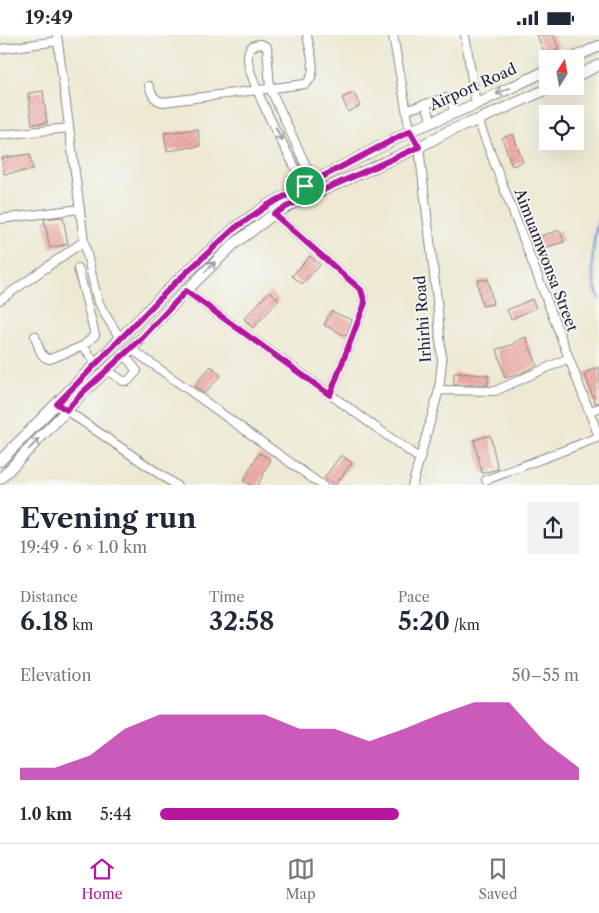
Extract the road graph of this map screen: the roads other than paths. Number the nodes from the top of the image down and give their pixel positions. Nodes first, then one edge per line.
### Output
1 (307, 35) edge
2 (393, 35) edge
3 (465, 35) edge
4 (58, 38) edge
5 (599, 45) edge
6 (0, 49) edge
7 (584, 52) edge
8 (599, 65) edge
9 (584, 72) edge
10 (539, 74) edge
11 (149, 86) dead end
12 (270, 88) junction
13 (257, 91) junction
14 (539, 93) edge
15 (426, 104) junction
16 (476, 104) junction
17 (407, 110) junction
18 (455, 112) junction
19 (478, 120) junction
20 (432, 122) junction
21 (69, 128) junction
22 (410, 131) junction
23 (0, 135) edge
24 (419, 147) junction
25 (309, 183) junction
26 (80, 209) junction
27 (274, 214) junction
28 (0, 219) edge
29 (84, 241) junction
30 (78, 268) dead end
31 (186, 291) junction
32 (0, 300) edge
33 (35, 336) dead end
34 (120, 338) junction
35 (83, 346) junction
36 (127, 351) junction
37 (569, 358) junction
38 (96, 364) junction
39 (107, 369) junction
40 (439, 390) junction
41 (330, 395) junction
42 (57, 404) junction
43 (599, 408) edge
44 (67, 410) junction
45 (589, 411) junction
46 (599, 437) edge
47 (420, 459) junction
48 (0, 461) edge
49 (0, 479) edge
50 (486, 480) dead end
51 (176, 485) edge
52 (323, 485) edge
53 (412, 485) edge

1 - 12 street
2 - 17 street
3 - 16 street
4 - 6 street
4 - 21 street
5 - 7 main road
8 - 9 main road
10 -> 16 main road, Airport Road
11 - 13 street
12 - 13 street
12 - 13 street
12 - 25 street
13 -> 25 street
14 - 19 main road, Airport Road
15 - 17 street
15 - 18 street
15 - 20 street
16 - 18 main road, Airport Road
17 - 22 street
18 - 20 main road, Airport Road
19 - 24 main road, Airport Road
19 - 37 street, Aimuamwonsa Street
20 - 22 main road, Airport Road
21 - 23 street
21 - 26 street
22 - 24 street
22 - 25 main road, Airport Road
24 - 27 main road, Airport Road
24 - 40 street, Irhirhi Road
25 - 34 main road, Airport Road
26 - 28 street
26 - 29 street
31 -> 27 main road, Airport Road
27 - 41 street
29 - 32 street
29 - 34 street
30 - 35 street
31 - 36 main road, Airport Road
31 - 41 street
33 - 35 street
34 - 38 main road, Airport Road
35 - 38 street
36 - 39 main road, Airport Road
36 - 39 street
36 - 52 street
37 - 40 street
37 - 45 street, Aimuamwonsa Street
38 - 42 main road, Airport Road
39 - 44 main road, Airport Road
40 - 47 street, Irhirhi Road
41 - 47 street
42 - 44 street
42 - 48 main road, Airport Road
43 - 45 street
49 -> 44 main road, Airport Road
44 - 51 street
45 - 46 street, Aimuamwonsa Street
46 - 50 street
47 - 53 street, Irhirhi Road

